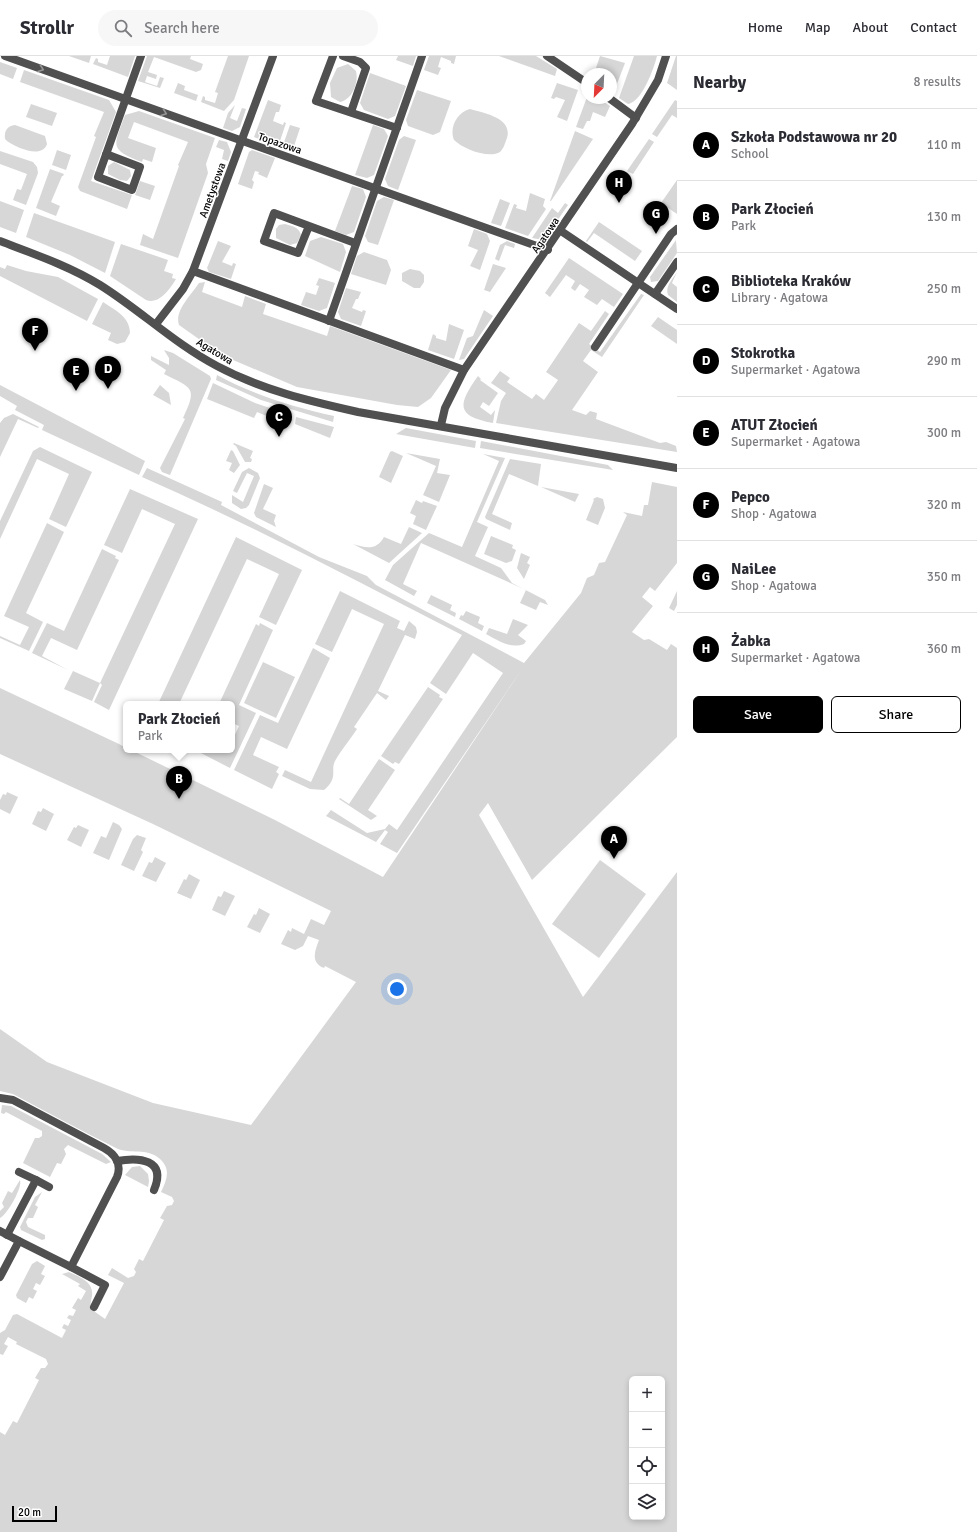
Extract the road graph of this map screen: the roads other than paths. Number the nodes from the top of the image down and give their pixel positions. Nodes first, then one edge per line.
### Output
1 (4, 56) edge
2 (141, 56) edge
3 (273, 56) edge
4 (333, 56) edge
5 (343, 56) edge
6 (422, 56) edge
7 (547, 56) edge
8 (666, 56) edge
9 (581, 79) edge
10 (126, 99) junction
11 (617, 104) edge
12 (351, 112) junction
13 (636, 118) junction
14 (397, 128) junction
15 (241, 141) junction
16 (106, 154) junction
17 (375, 188) junction
18 (309, 226) junction
19 (677, 229) edge
20 (561, 231) junction
21 (0, 241) edge
22 (356, 243) junction
23 (548, 250) junction
24 (677, 262) edge
25 (193, 271) junction
26 (638, 283) junction
27 (655, 294) junction
28 (677, 309) edge
29 (329, 321) junction
30 (156, 324) junction
31 (595, 347) dead end
32 (464, 370) junction
33 (441, 426) junction
34 (677, 468) edge
35 (0, 1098) edge
36 (117, 1161) junction
37 (19, 1172) dead end
38 (36, 1180) junction
39 (49, 1187) dead end
40 (154, 1190) dead end
41 (4, 1233) edge
42 (19, 1241) junction
43 (71, 1267) junction
44 (0, 1277) edge
45 (94, 1307) dead end

1 -> 10 street, Topazowa
2 - 10 street
3 - 15 street, Ametystowa
4 - 12 street
5 - 12 street
6 - 14 street
7 - 9 street
8 - 13 street, Agatowa
10 -> 15 street, Topazowa
10 - 16 street
11 - 13 street
12 - 14 street
13 - 20 street, Agatowa
14 - 17 street
15 - 17 street, Topazowa
15 - 25 street, Ametystowa
16 - 16 street
17 - 22 street
17 - 23 street, Topazowa
18 - 18 street
18 - 22 street
19 - 26 street
20 - 23 street, Agatowa
20 - 26 street
21 - 30 street, Agatowa
22 - 29 street
23 - 32 street, Agatowa
24 - 27 street
25 - 29 street
25 - 30 street, Ametystowa
26 - 27 street
26 - 31 street
27 - 28 street
29 - 32 street
30 - 33 street, Agatowa
32 - 33 street, Agatowa
33 - 34 street, Agatowa
35 - 36 street
36 - 40 street
36 - 43 street
37 - 38 street
38 - 39 street
38 - 41 street
41 - 42 street
42 - 43 street
42 - 44 street
43 - 45 street

